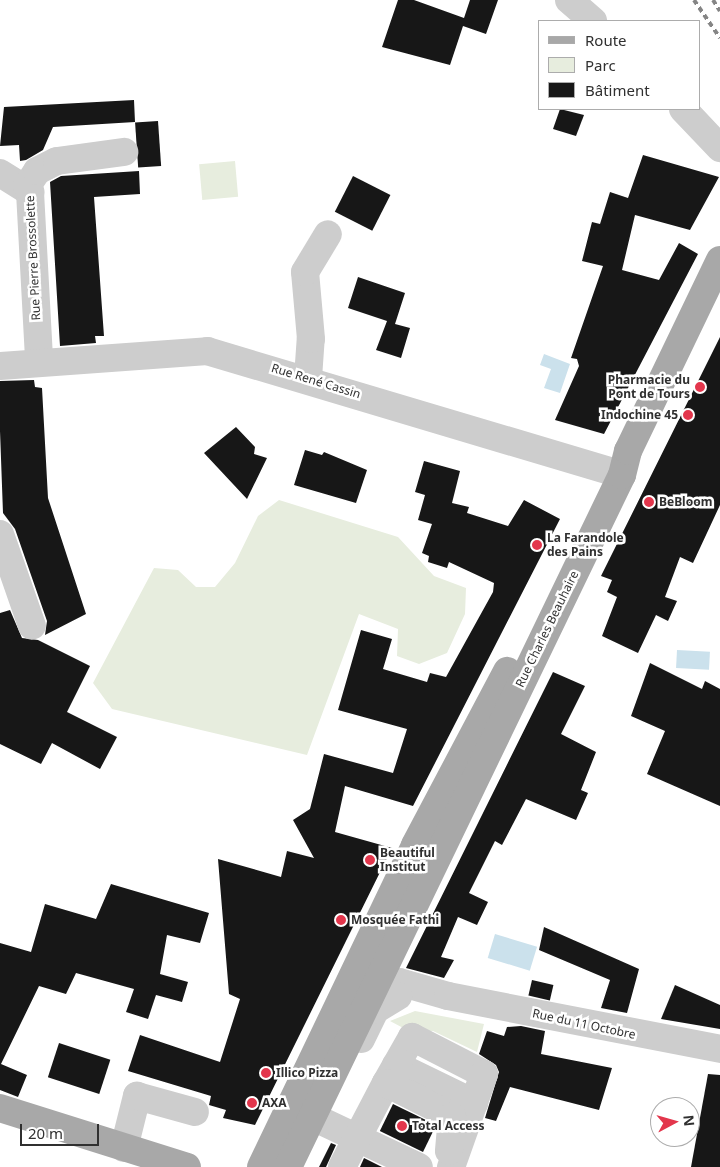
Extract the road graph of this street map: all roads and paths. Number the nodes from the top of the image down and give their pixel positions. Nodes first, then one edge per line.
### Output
1 (569, 0) edge
2 (592, 20) edge
3 (684, 110) edge
4 (720, 148) edge
5 (124, 152) dead end
6 (0, 173) edge
7 (27, 186) junction
8 (328, 234) dead end
9 (720, 260) edge
10 (39, 360) junction
11 (2, 361) edge
12 (308, 378) junction
13 (621, 466) junction
14 (0, 534) edge
15 (32, 626) dead end
16 (395, 972) junction
17 (353, 988) junction
18 (720, 1049) edge
19 (391, 1074) junction
20 (0, 1108) edge
21 (195, 1112) dead end
22 (298, 1118) junction
23 (358, 1137) junction
24 (124, 1148) junction
25 (386, 1160) edge
26 (188, 1167) edge
27 (261, 1167) edge
28 (274, 1167) edge
29 (288, 1167) edge
30 (342, 1167) edge
31 (419, 1167) edge
32 (450, 1167) edge

1 - 2 street
3 - 4 street
5 - 7 street
6 - 7 street, Rue Pierre Brossolette
7 - 10 street, Rue Pierre Brossolette
8 - 12 street
9 - 13 main road, Rue Charles Beauhaire
10 - 11 street, Rue René Cassin
10 - 12 street, Rue René Cassin
12 - 13 street, Rue René Cassin
13 - 16 main road, Rue Charles Beauhaire
13 - 17 main road
14 - 15 street
16 - 17 street, Rue du 11 Octobre
16 - 18 street, Rue du 11 Octobre
16 - 22 main road, Rue Charles Beauhaire
17 - 22 main road
19 - 23 street
19 - 32 street
19 - 32 street
20 - 24 main road
21 - 24 street
22 - 23 street
22 - 27 main road
22 - 28 street
22 - 29 main road
23 - 25 street
23 - 30 street
24 - 26 main road
25 - 31 street

